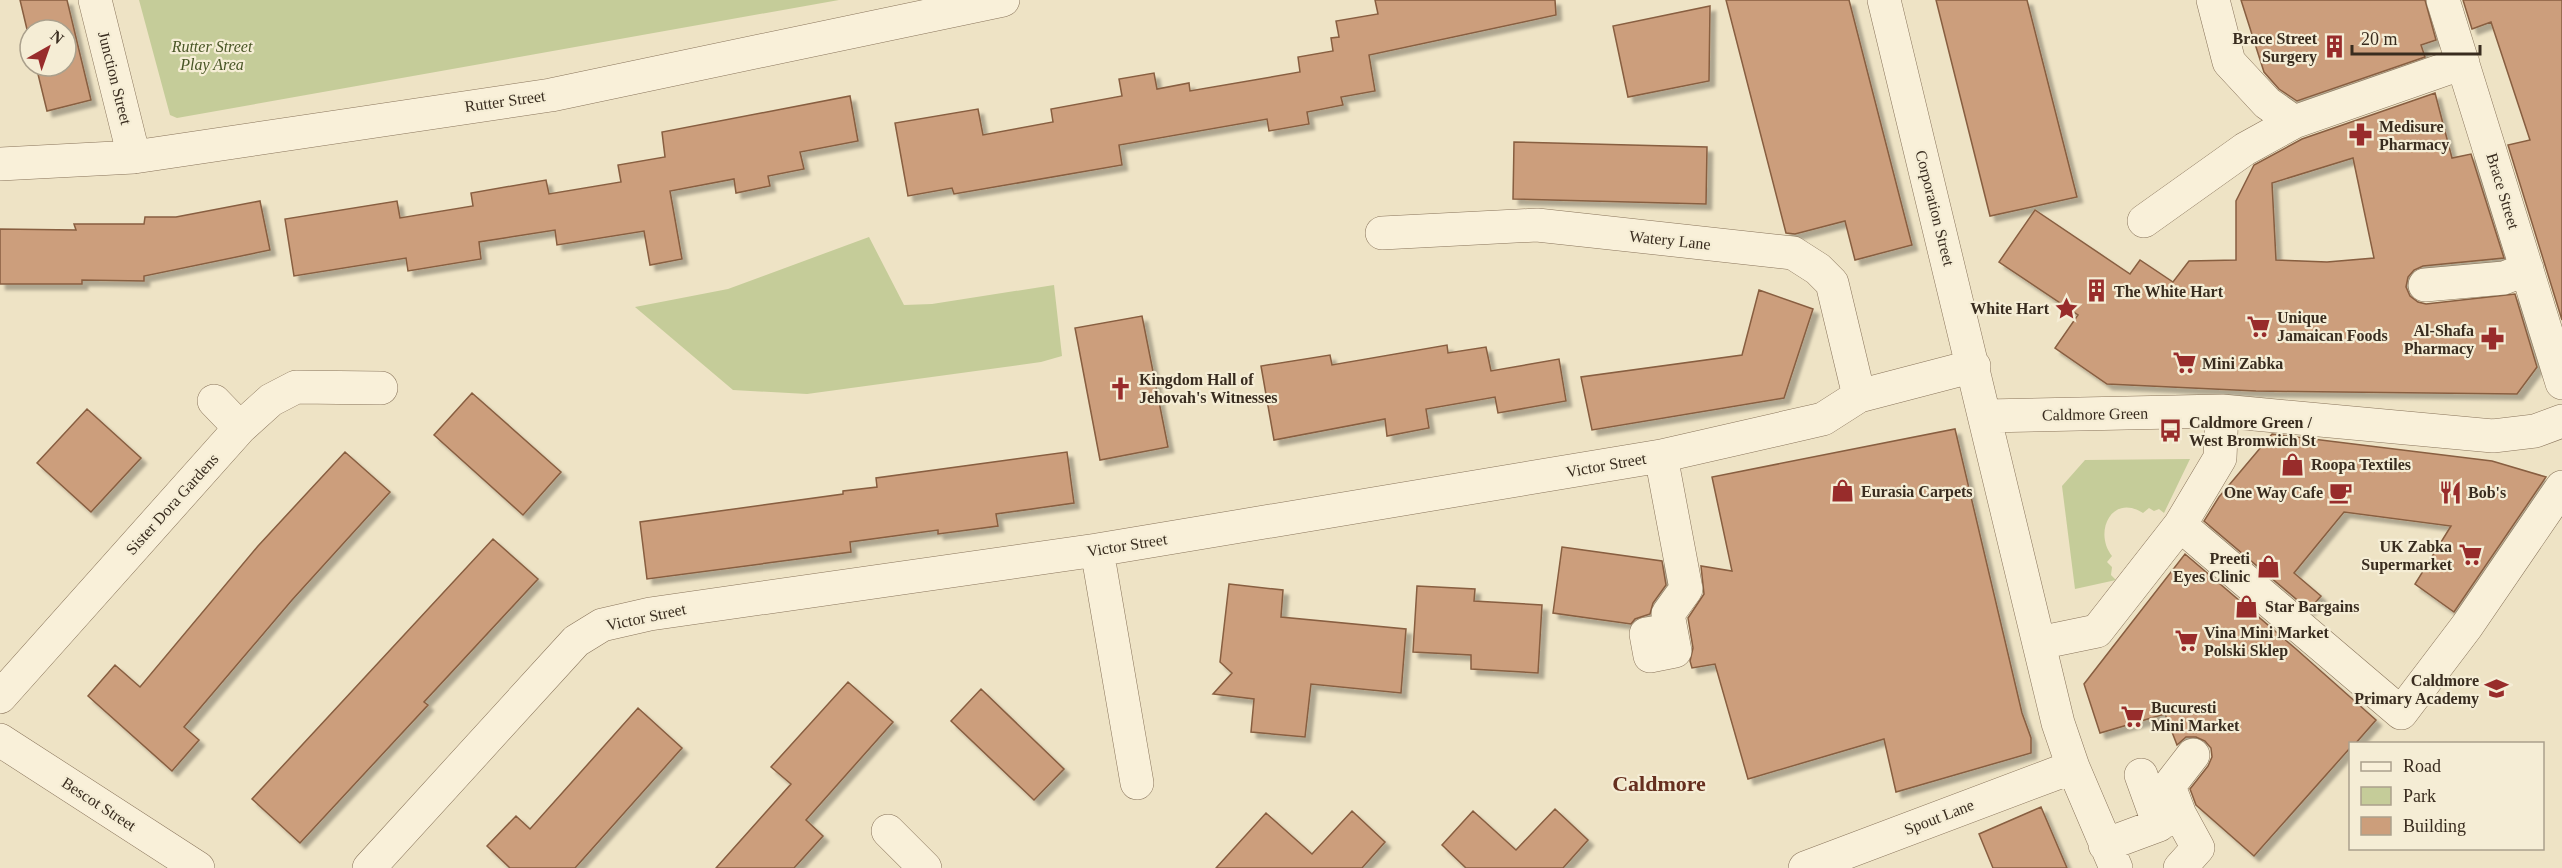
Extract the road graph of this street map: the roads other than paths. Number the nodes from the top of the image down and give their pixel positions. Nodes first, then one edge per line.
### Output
1 (95, 0) edge
2 (1003, 0) edge
3 (1884, 0) edge
4 (2213, 0) edge
5 (2443, 0) edge
6 (2463, 63) junction
7 (2294, 122) junction
8 (134, 157) junction
9 (0, 164) edge
10 (2144, 221) dead end
11 (1382, 233) dead end
12 (2527, 269) junction
13 (2425, 285) dead end
14 (1974, 366) junction
15 (2562, 382) edge
16 (381, 388) dead end
17 (1859, 396) junction
18 (214, 401) dead end
19 (2222, 411) junction
20 (1986, 416) junction
21 (2562, 421) edge
22 (240, 428) junction
23 (1661, 456) junction
24 (2562, 487) edge
25 (2180, 525) junction
26 (1097, 550) junction
27 (1671, 630) dead end
28 (2039, 643) junction
29 (0, 697) edge
30 (0, 740) edge
31 (2193, 755) dead end
32 (2073, 767) junction
33 (2141, 775) dead end
34 (1137, 783) dead end
35 (2111, 857) edge
36 (198, 868) edge
37 (369, 868) edge
38 (1805, 868) edge
39 (2180, 868) edge

1 - 8 street, Junction Street
2 - 8 street, Rutter Street
3 - 14 street, Corporation Street
4 - 7 street
5 - 6 street, Brace Street
6 - 7 street
6 - 12 street, Brace Street
7 - 10 street
8 - 9 street, Rutter Street
11 - 17 street, Watery Lane
12 - 13 street
12 - 15 street, Brace Street
14 - 17 street, Victor Street
14 - 20 street, Corporation Street
16 - 22 street, Sister Dora Gardens
17 - 23 street, Victor Street
18 - 22 street
19 - 20 street, Caldmore Green
19 - 21 street, Caldmore Green
19 - 25 street
20 - 28 street
22 - 29 street, Sister Dora Gardens
23 - 26 street, Victor Street
23 - 27 street
24 - 25 street
25 - 28 street
26 - 34 street
26 - 37 street, Victor Street
28 - 32 street
30 - 36 street, Bescot Street
31 - 39 street
32 - 35 street
32 - 38 street, Spout Lane
33 - 35 street

